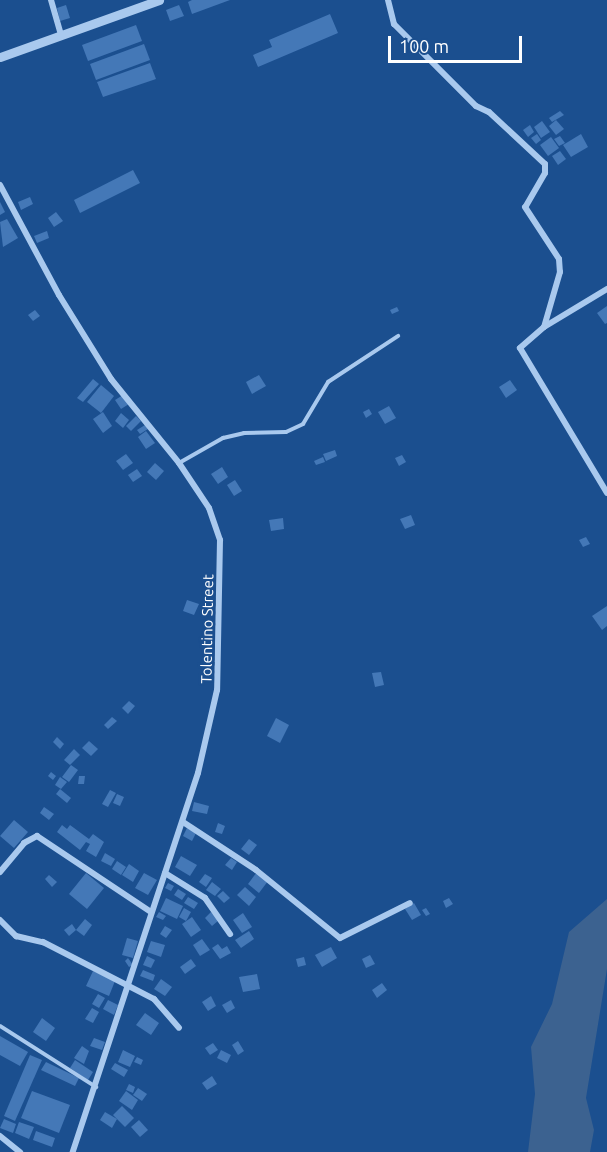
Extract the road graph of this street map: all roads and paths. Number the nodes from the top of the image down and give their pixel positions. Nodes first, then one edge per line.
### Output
1 (51, 0) edge
2 (159, 0) edge
3 (388, 0) edge
4 (61, 34) junction
5 (0, 57) edge
6 (0, 185) edge
7 (607, 289) edge
8 (544, 327) junction
9 (398, 336) dead end
10 (179, 463) junction
11 (607, 494) edge
12 (183, 822) junction
13 (0, 872) edge
14 (165, 873) junction
15 (410, 903) dead end
16 (152, 912) junction
17 (0, 920) edge
18 (230, 934) dead end
19 (128, 987) junction
20 (0, 1026) edge
21 (179, 1028) dead end
22 (96, 1087) junction
23 (0, 1136) edge
24 (20, 1152) edge
25 (73, 1152) edge

1 - 4 street
2 - 4 street
3 - 8 street
4 - 5 street
6 - 10 street, Tolentino Street
7 - 8 street
8 - 11 street
9 - 10 lane
10 - 12 street, Tolentino Street
12 - 14 street, Tolentino Street
12 - 15 street
13 - 16 street
14 - 16 street, Tolentino Street
14 - 18 street
16 - 19 street, Tolentino Street
17 - 19 street
19 - 21 street
19 - 22 street, Tolentino Street
20 - 22 lane
22 - 25 street, Tolentino Street
23 - 24 street

